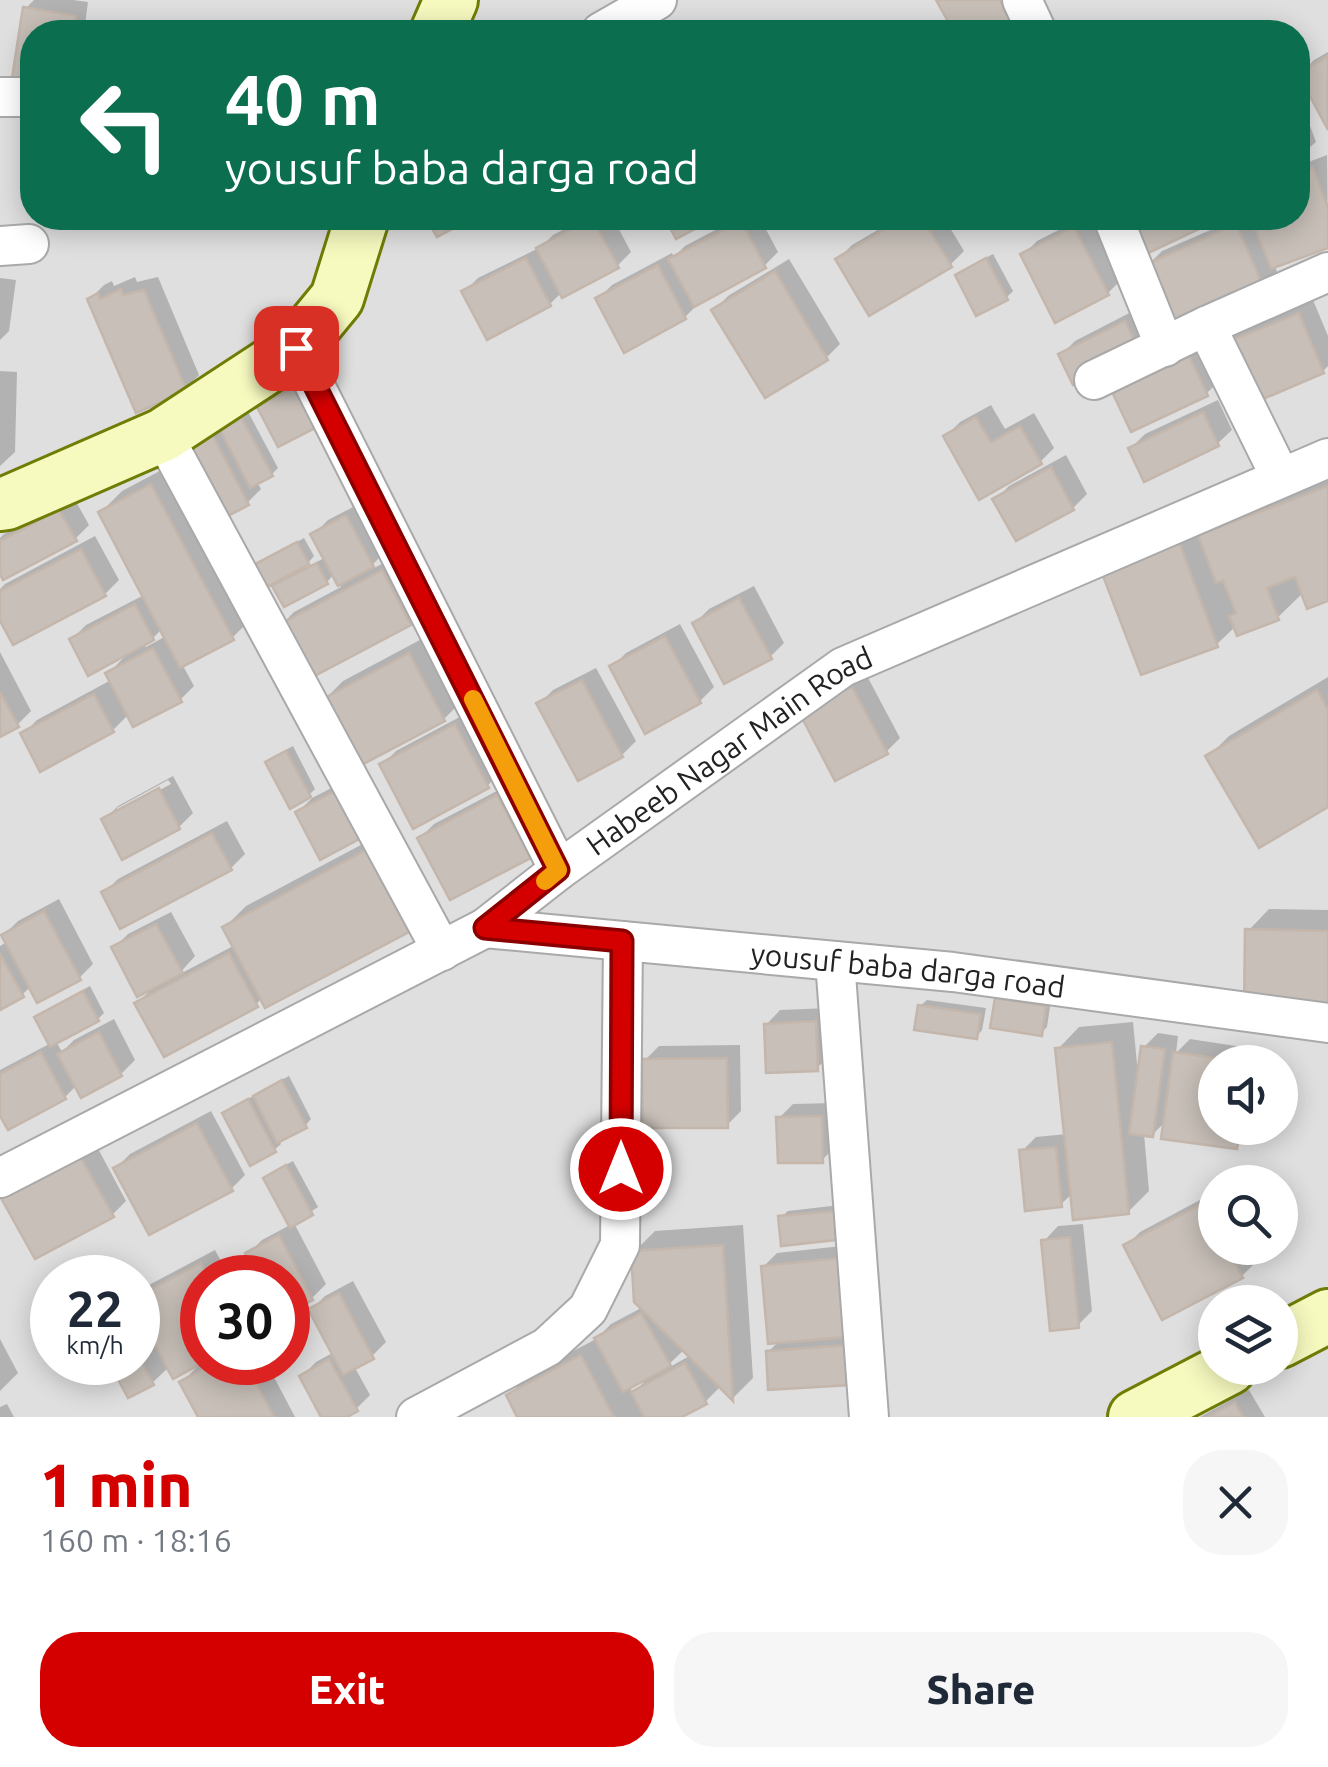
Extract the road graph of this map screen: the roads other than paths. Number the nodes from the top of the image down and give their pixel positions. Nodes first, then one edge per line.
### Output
1 (657, 0) edge
2 (622, 20) edge
3 (358, 230) edge
4 (1118, 230) edge
5 (1328, 272) edge
6 (1206, 326) junction
7 (1165, 347) junction
8 (296, 348) junction
9 (1094, 380) dead end
10 (163, 434) junction
11 (1328, 458) edge
12 (1281, 478) junction
13 (0, 504) edge
14 (558, 870) junction
15 (485, 928) junction
16 (622, 941) junction
17 (442, 951) junction
18 (834, 961) junction
19 (1328, 1022) edge
20 (0, 1178) edge
21 (1328, 1316) edge
22 (1298, 1332) edge
23 (1198, 1385) edge
24 (416, 1417) edge
25 (870, 1417) edge
26 (1135, 1417) edge

1 - 2 street
3 - 8 street
4 - 7 street
5 - 6 street
6 - 7 street
6 - 12 street
7 - 9 street
8 - 10 street
8 - 14 street
10 - 13 street
10 - 17 street
11 - 12 street, Habeeb Nagar Main Road
12 - 14 street, Habeeb Nagar Main Road
14 - 15 street, Habeeb Nagar Main Road
15 - 16 street, yousuf baba darga road
15 - 17 street, Habeeb Nagar Main Road
16 - 18 street, yousuf baba darga road
16 - 24 street
17 - 20 street, Habeeb Nagar Main Road
18 - 19 street, yousuf baba darga road
18 - 25 street
21 - 22 street
23 - 26 street

